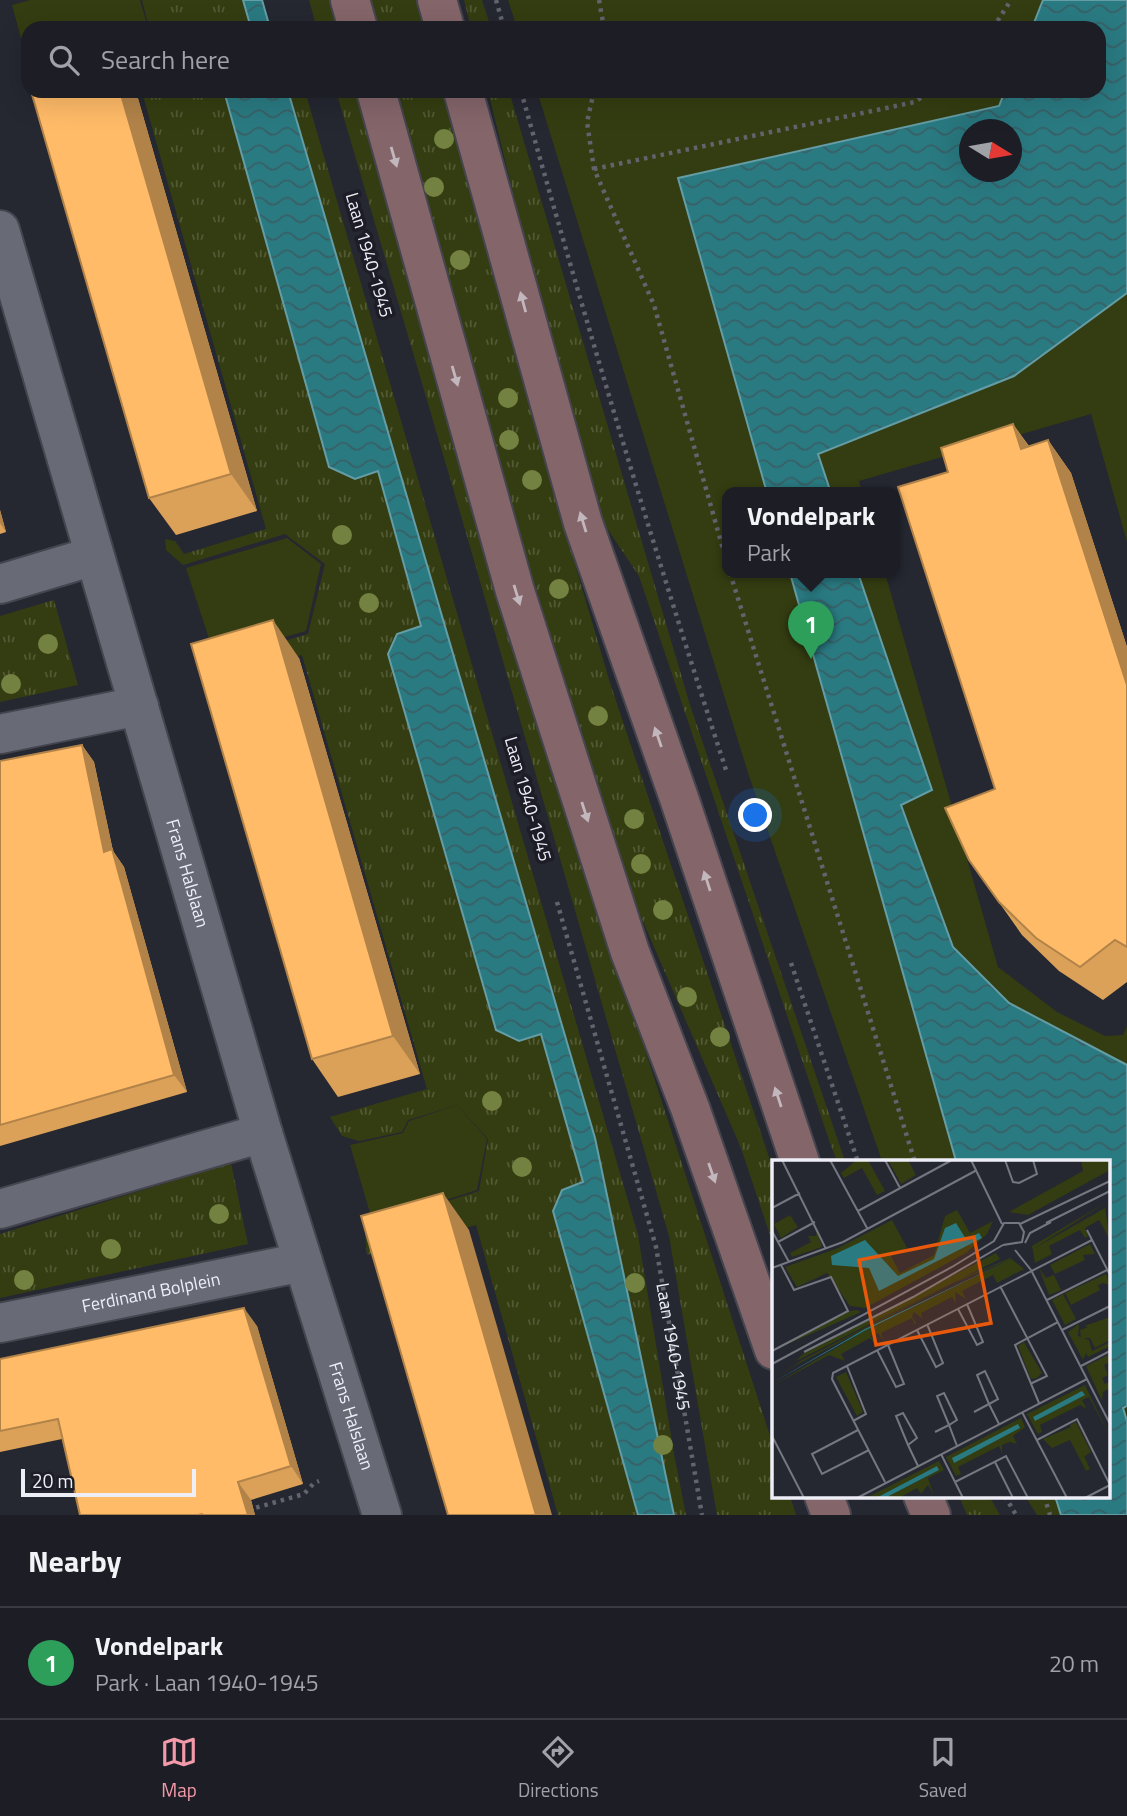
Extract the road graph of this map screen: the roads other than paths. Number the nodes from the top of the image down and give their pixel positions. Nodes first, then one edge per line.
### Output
1 (350, 0) edge
2 (437, 0) edge
3 (356, 21) edge
4 (443, 21) edge
5 (378, 98) edge
6 (465, 98) edge
7 (0, 230) edge
8 (94, 556) junction
9 (0, 584) edge
10 (139, 706) junction
11 (0, 734) edge
12 (263, 1133) junction
13 (800, 1160) edge
14 (0, 1209) edge
15 (303, 1262) junction
16 (0, 1323) edge
17 (772, 1344) edge
18 (825, 1498) edge
19 (924, 1498) edge
20 (382, 1515) edge
21 (831, 1515) edge
22 (930, 1515) edge

1 - 3 main road
2 - 4 main road
5 -> 17 main road
13 -> 6 main road
7 - 8 street, Frans Halslaan
8 - 9 street
8 - 10 street, Frans Halslaan
10 - 11 street
10 - 12 street, Frans Halslaan
12 - 14 street
12 - 15 street, Frans Halslaan
15 - 16 street, Ferdinand Bolplein
15 - 20 street, Frans Halslaan
18 - 21 main road
19 - 22 main road

